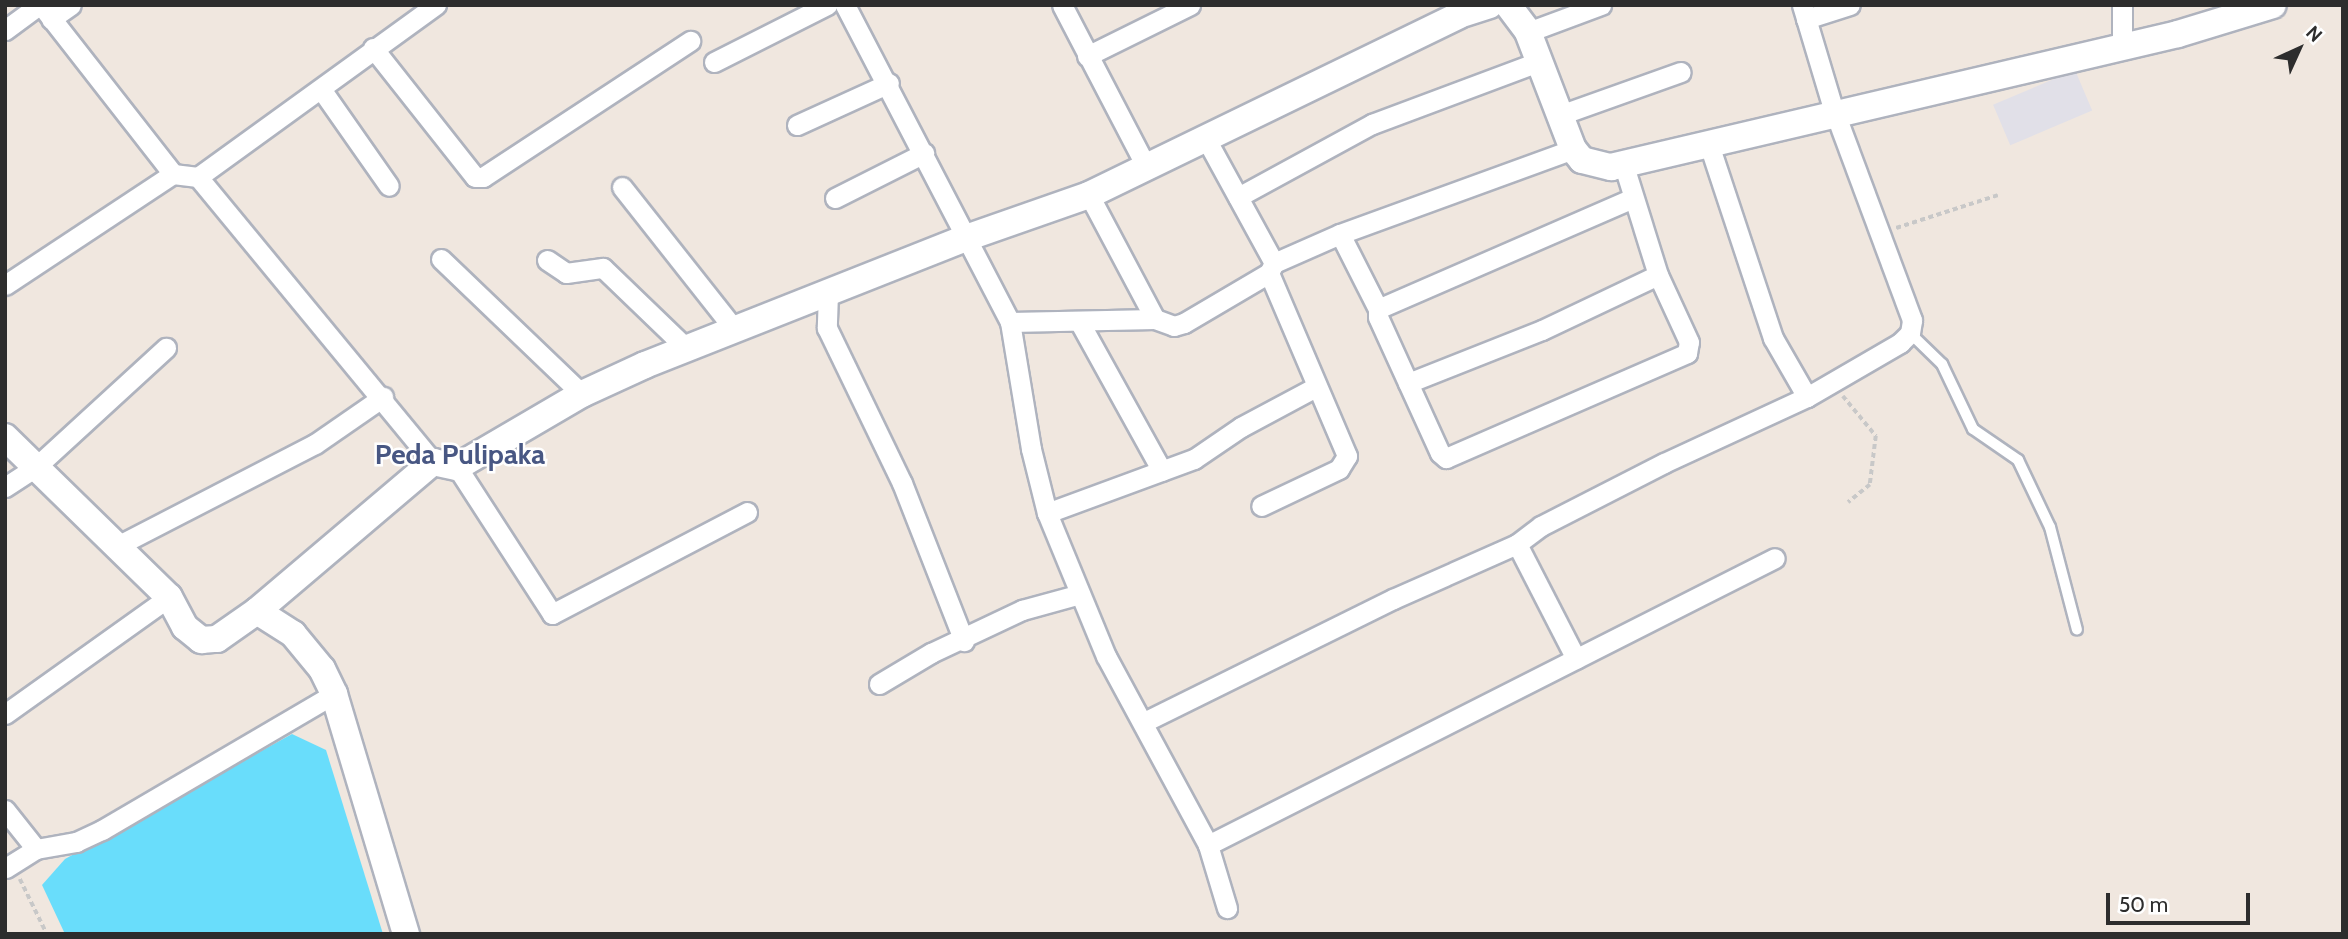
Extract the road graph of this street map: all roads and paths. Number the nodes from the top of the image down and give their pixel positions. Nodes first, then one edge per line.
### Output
1 (71, 5) edge
2 (436, 5) edge
3 (827, 5) edge
4 (845, 5) edge
5 (1062, 5) edge
6 (1190, 5) edge
7 (1601, 5) edge
8 (1850, 5) edge
9 (2122, 5) edge
10 (2273, 5) edge
11 (1504, 6) edge
12 (44, 10) edge
13 (1804, 12) edge
14 (5, 30) edge
15 (1528, 32) junction
16 (690, 41) dead end
17 (2122, 46) junction
18 (373, 48) junction
19 (1087, 56) junction
20 (714, 62) dead end
21 (1538, 62) junction
22 (1681, 72) dead end
23 (889, 83) junction
24 (321, 89) junction
25 (1560, 114) junction
26 (1835, 116) junction
27 (797, 125) dead end
28 (1205, 137) junction
29 (1709, 145) junction
30 (1573, 149) junction
31 (924, 153) junction
32 (1624, 166) junction
33 (1147, 168) junction
34 (173, 174) junction
35 (198, 177) junction
36 (389, 186) dead end
37 (622, 187) dead end
38 (1089, 195) junction
39 (1998, 195) dead end
40 (1238, 197) junction
41 (835, 198) dead end
42 (1633, 198) junction
43 (1881, 233) junction
44 (1340, 234) junction
45 (969, 237) junction
46 (441, 260) dead end
47 (547, 260) dead end
48 (1272, 268) junction
49 (1658, 275) junction
50 (5, 285) edge
51 (828, 293) junction
52 (1378, 309) junction
53 (1155, 319) junction
54 (1010, 322) junction
55 (1080, 323) junction
56 (734, 329) junction
57 (1910, 332) junction
58 (166, 348) dead end
59 (686, 348) junction
60 (1830, 381) junction
61 (1408, 383) junction
62 (1316, 387) junction
63 (582, 394) junction
64 (383, 397) junction
65 (1807, 397) junction
66 (5, 437) edge
67 (445, 464) junction
68 (37, 466) junction
69 (1161, 471) junction
70 (5, 487) edge
71 (1848, 503) dead end
72 (1261, 506) dead end
73 (747, 512) dead end
74 (1047, 513) junction
75 (1517, 544) junction
76 (119, 545) junction
77 (1776, 558) dead end
78 (1080, 594) junction
79 (169, 597) junction
80 (257, 611) junction
81 (2077, 630) dead end
82 (964, 641) junction
83 (1576, 659) junction
84 (879, 684) dead end
85 (334, 694) junction
86 (5, 714) edge
87 (1144, 722) junction
88 (5, 810) edge
89 (1208, 845) junction
90 (36, 849) junction
91 (9, 866) edge
92 (1227, 908) dead end
93 (47, 934) edge
94 (406, 934) edge

1 - 12 street
2 - 18 street
3 - 20 street
4 - 23 street
5 - 19 street
6 - 19 street
7 - 15 street
8 - 13 street
9 - 17 street
10 - 17 main road
11 - 15 main road
11 - 28 main road
12 - 14 street
12 - 34 street
13 - 26 street
15 - 21 main road
16 - 18 street
17 - 26 main road
18 - 24 street
19 - 33 street
21 - 25 main road
21 - 40 street
22 - 25 street
23 - 27 street
23 - 31 street
24 - 35 street
24 - 36 street
25 - 30 main road
26 - 29 main road
26 - 43 street
28 - 33 main road
28 - 40 street
29 - 32 main road
29 - 65 street
30 - 32 main road
30 - 44 street
31 - 41 street
31 - 45 street
32 - 42 street
33 - 38 main road
34 - 35 street
34 - 50 street
35 - 64 street
37 - 56 street
38 - 45 main road
38 - 53 street
39 - 43 path
40 - 48 street
42 - 49 street
42 - 52 street
43 - 57 street
44 - 48 street
44 - 52 street
45 - 51 main road
45 - 54 street
46 - 63 street
47 - 59 street
48 - 53 street
48 - 62 street
49 - 61 street
49 - 61 street
51 - 56 main road
51 - 82 street
52 - 61 street
53 - 55 street
54 - 55 street
54 - 74 street
55 - 69 street
56 - 59 main road
57 - 60 street
57 - 81 lane
58 - 68 street
59 - 63 main road
60 - 65 street
60 - 71 path
62 - 69 street
62 - 72 street
63 - 67 main road
64 - 67 street
64 - 76 street
65 - 75 street
66 - 68 main road
67 - 73 street
67 - 80 main road
68 - 70 street
68 - 76 main road
69 - 74 street
74 - 78 street
75 - 83 street
75 - 87 street
76 - 79 main road
77 - 83 street
78 - 82 street
78 - 87 street
79 - 80 main road
79 - 86 street
80 - 85 main road
82 - 84 street
83 - 89 street
85 - 90 street
85 - 94 main road
87 - 89 street
88 - 90 street
89 - 92 street
90 - 91 street
91 - 93 path

